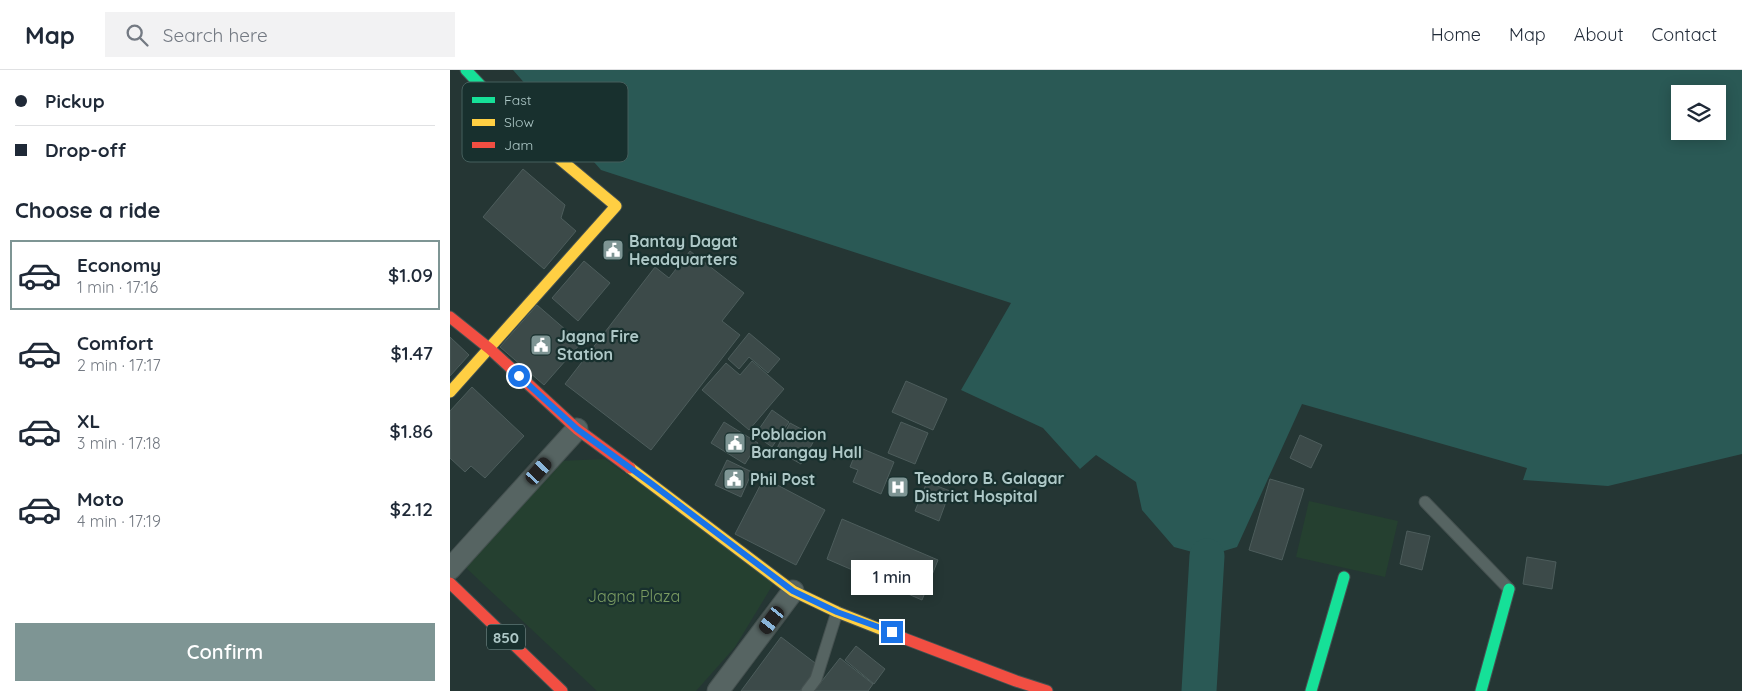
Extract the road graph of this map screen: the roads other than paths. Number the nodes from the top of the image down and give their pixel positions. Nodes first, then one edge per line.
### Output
1 (466, 70) edge
2 (476, 82) edge
3 (561, 162) edge
4 (450, 317) edge
5 (490, 349) junction
6 (450, 392) edge
7 (577, 429) junction
8 (1425, 502) dead end
9 (450, 569) edge
10 (1344, 577) dead end
11 (450, 583) edge
12 (1508, 588) joint
13 (793, 591) junction
14 (837, 612) junction
15 (562, 691) edge
16 (718, 691) edge
17 (807, 691) edge
18 (1047, 691) edge
19 (1311, 691) edge
20 (1482, 691) edge

1 - 2 street
3 - 5 street
4 - 5 street
5 - 6 street
5 - 7 street
7 - 9 street
7 - 13 street
8 - 12 lane
10 - 19 street
11 - 15 street, 850
12 - 20 street
13 - 14 street
13 - 16 street
14 - 17 lane
14 - 18 street

